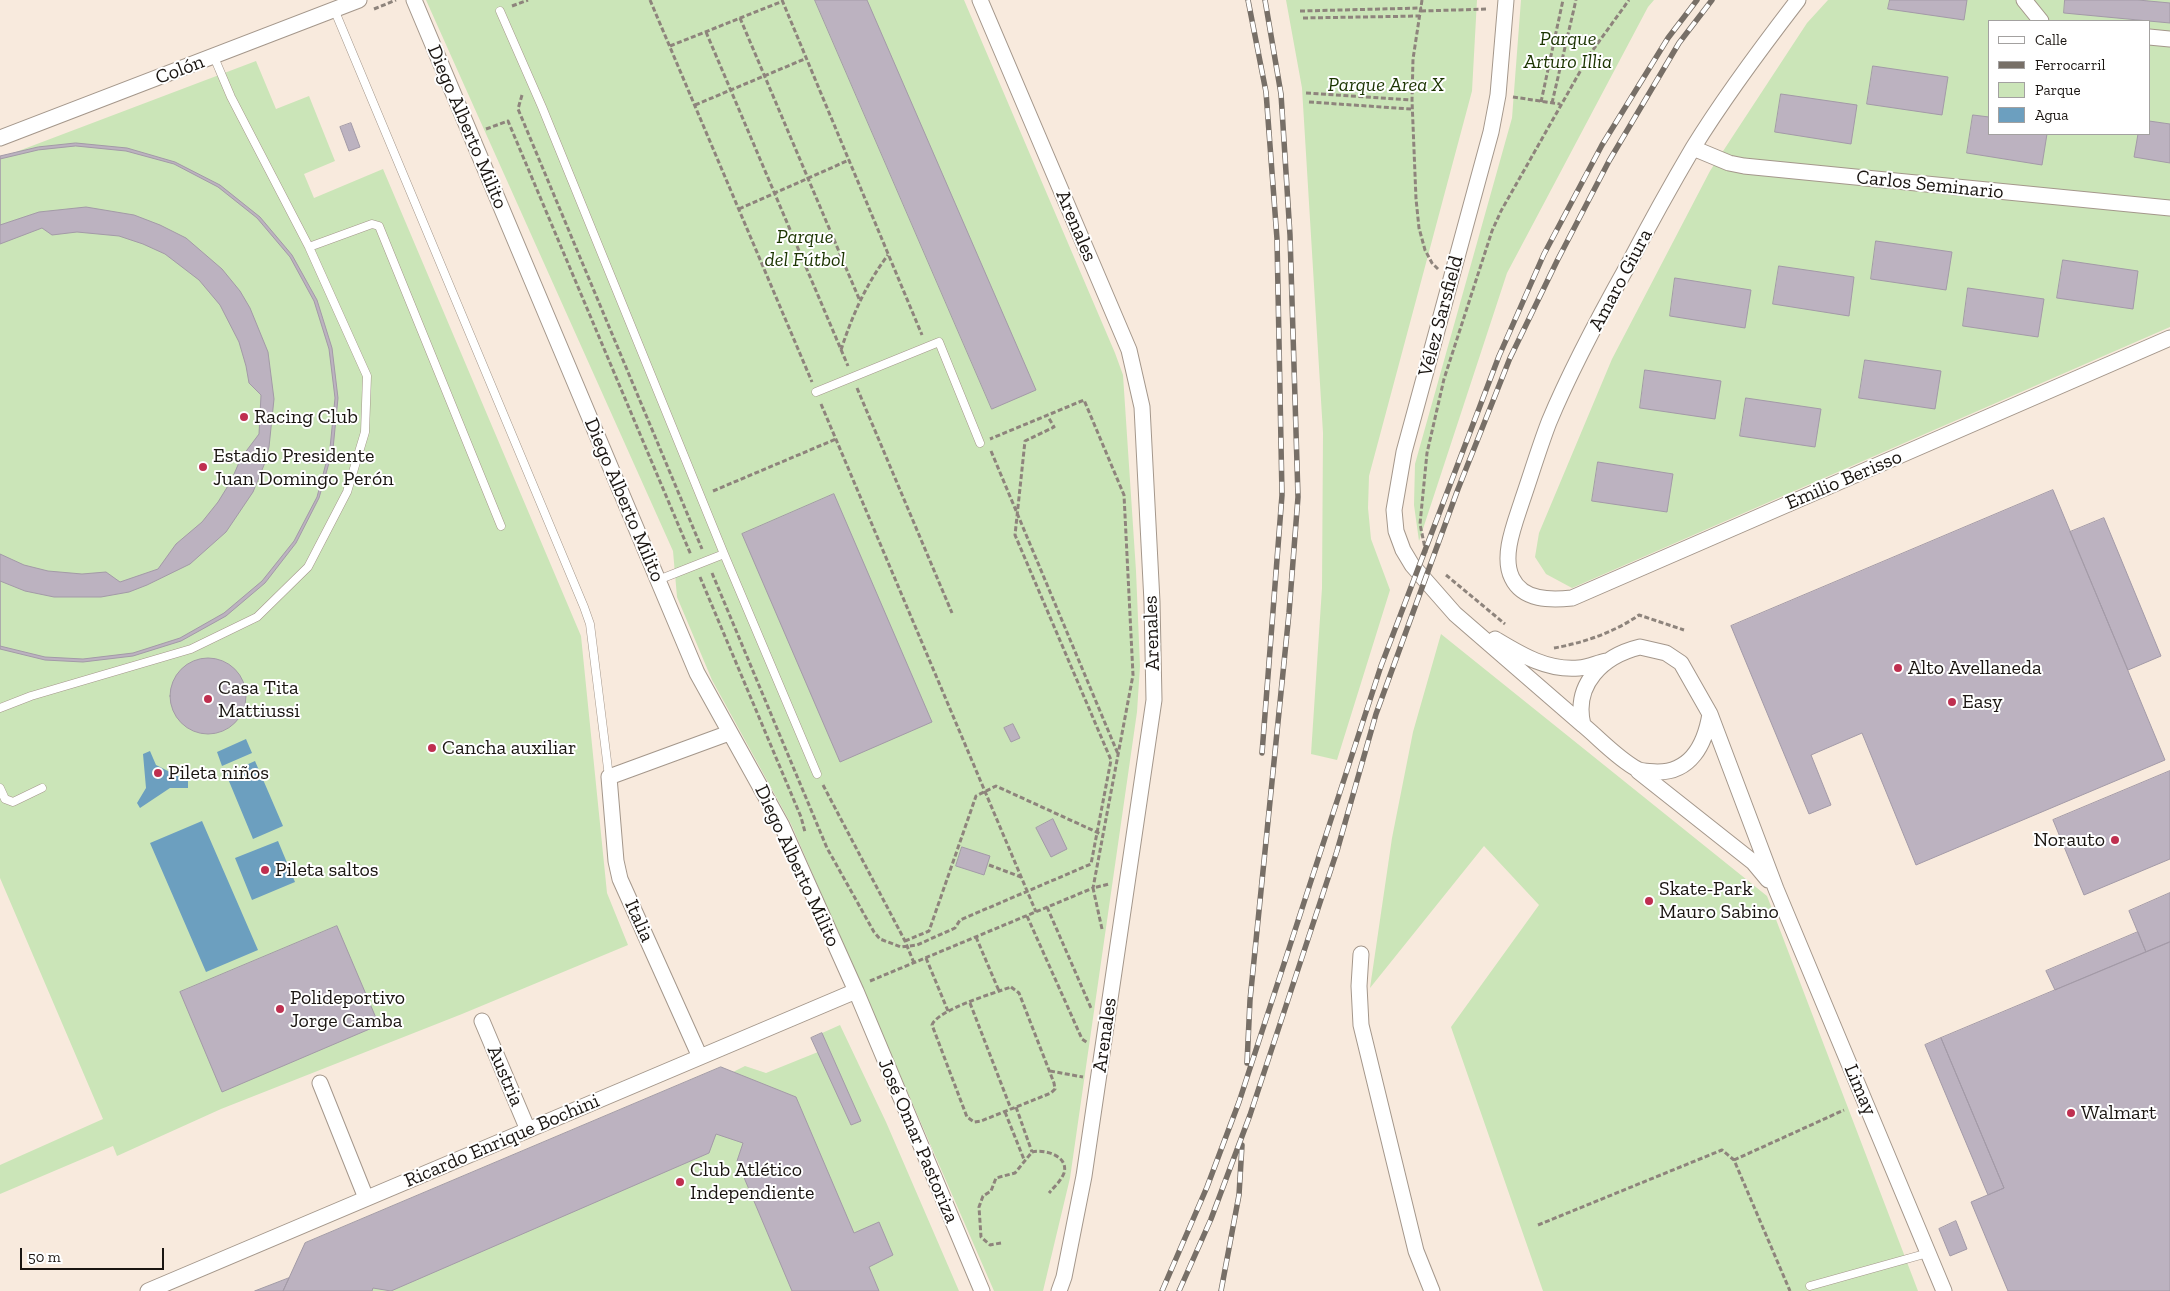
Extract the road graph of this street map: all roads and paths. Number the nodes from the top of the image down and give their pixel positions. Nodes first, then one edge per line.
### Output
1 (359, 0) edge
2 (414, 0) edge
3 (650, 0) edge
4 (782, 0) edge
5 (980, 0) edge
6 (1422, 0) edge
7 (1563, 0) edge
8 (1576, 0) edge
9 (1629, 0) edge
10 (1798, 0) edge
11 (2024, 0) edge
12 (1506, 4) edge
13 (334, 9) junction
14 (1379, 9) junction
15 (1342, 10) junction
16 (1421, 10) junction
17 (500, 11) dead end
18 (1300, 11) dead end
19 (1420, 16) junction
20 (1342, 17) junction
21 (1379, 17) junction
22 (740, 18) junction
23 (1303, 18) dead end
24 (2040, 20) edge
25 (706, 32) junction
26 (2150, 37) edge
27 (2170, 39) edge
28 (670, 46) junction
29 (214, 56) junction
30 (807, 58) junction
31 (764, 76) junction
32 (525, 87) dead end
33 (731, 90) junction
34 (1306, 93) dead end
35 (1498, 95) junction
36 (1348, 96) junction
37 (1375, 98) junction
38 (1412, 100) junction
39 (1308, 102) dead end
40 (1542, 102) junction
41 (1552, 103) junction
42 (1348, 104) junction
43 (1560, 104) junction
44 (695, 105) junction
45 (1375, 106) junction
46 (1411, 109) junction
47 (483, 130) dead end
48 (0, 138) edge
49 (1693, 148) junction
50 (849, 160) junction
51 (808, 178) junction
52 (774, 193) junction
53 (2170, 208) edge
54 (739, 209) junction
55 (309, 247) junction
56 (888, 255) junction
57 (1438, 269) dead end
58 (860, 301) junction
59 (2170, 338) edge
60 (927, 347) junction
61 (841, 351) junction
62 (852, 378) junction
63 (816, 392) junction
64 (1047, 415) junction
65 (836, 439) junction
66 (983, 442) junction
67 (701, 497) junction
68 (1017, 516) junction
69 (501, 526) dead end
70 (724, 554) junction
71 (1427, 558) dead end
72 (707, 561) junction
73 (695, 566) junction
74 (1442, 571) dead end
75 (658, 580) junction
76 (1517, 586) joint
77 (952, 613) dead end
78 (1455, 614) junction
79 (1513, 630) dead end
80 (1684, 630) dead end
81 (1547, 647) dead end
82 (1606, 661) junction
83 (0, 708) edge
84 (1710, 714) junction
85 (1583, 725) junction
86 (729, 733) junction
87 (1118, 754) junction
88 (1638, 771) junction
89 (817, 774) joint
90 (609, 777) junction
91 (0, 788) edge
92 (42, 788) dead end
93 (985, 791) junction
94 (1098, 833) junction
95 (806, 835) dead end
96 (1103, 836) junction
97 (989, 865) dead end
98 (1021, 877) junction
99 (1776, 889) junction
100 (1027, 891) junction
101 (1047, 907) junction
102 (1036, 912) junction
103 (1027, 916) junction
104 (976, 937) junction
105 (905, 941) junction
106 (908, 946) junction
107 (1361, 954) dead end
108 (926, 958) junction
109 (914, 963) junction
110 (861, 987) junction
111 (999, 991) junction
112 (970, 1003) junction
113 (948, 1011) junction
114 (482, 1021) dead end
115 (1107, 1023) junction
116 (1103, 1050) junction
117 (700, 1057) junction
118 (1049, 1071) junction
119 (1098, 1080) junction
120 (320, 1083) dead end
121 (1016, 1107) junction
122 (1011, 1109) junction
123 (1844, 1110) dead end
124 (1005, 1112) junction
125 (528, 1130) junction
126 (1032, 1152) junction
127 (1734, 1160) junction
128 (1025, 1162) junction
129 (1049, 1193) dead end
130 (366, 1198) junction
131 (1538, 1225) dead end
132 (1000, 1243) dead end
133 (1928, 1253) junction
134 (1810, 1286) dead end
135 (148, 1291) edge
136 (982, 1291) edge
137 (1059, 1291) edge
138 (1432, 1291) edge
139 (1790, 1291) edge
140 (1944, 1291) edge

1 - 13 street, Colón
2 - 75 street, Diego Alberto Milito
3 - 28 path
4 - 22 path
4 - 30 path
5 - 115 street, Arenales
6 - 16 path
7 - 40 path
8 - 41 path
9 - 43 path
10 - 49 street, Amaro Giura
11 - 24 street
12 - 16 path
12 - 35 street, Vélez Sarsfield
13 - 29 street, Colón
13 - 90 lane
14 - 15 path
14 - 16 path
14 - 21 path
15 - 18 path
15 - 20 path
16 - 19 path
17 - 67 lane
19 - 21 path
19 - 38 path
20 - 21 path
20 - 23 path
22 - 25 path
22 - 31 path
25 - 28 path
25 - 33 path
26 - 27 street
28 - 44 path
29 - 48 street, Colón
29 - 55 lane
30 - 31 path
30 - 50 path
31 - 33 path
31 - 51 path
32 - 72 path
33 - 44 path
33 - 52 path
34 - 36 path
35 - 40 path
35 - 78 street, Vélez Sarsfield
36 - 37 path
36 - 42 path
37 - 38 path
37 - 45 path
38 - 46 path
39 - 42 path
40 - 41 path
41 - 43 path
42 - 45 path
43 - 71 path
44 - 54 path
45 - 46 path
46 - 57 path
47 - 73 path
49 - 53 street, Carlos Seminario
49 - 76 street, Amaro Giura
50 - 51 path
50 - 56 path
51 - 52 path
51 - 58 path
52 - 54 path
52 - 61 path
54 - 63 path
55 - 69 lane
55 - 83 lane
56 - 58 path
56 - 60 path
58 - 61 path
59 - 76 street, Emilio Berisso
60 - 62 lane
60 - 66 lane
61 - 62 path
62 - 63 lane
62 - 77 path
63 - 65 path
64 - 66 path
64 - 68 path
64 - 87 path
65 - 67 path
65 - 93 path
66 - 68 path
67 - 70 lane
68 - 87 path
68 - 94 path
70 - 72 lane
70 - 89 lane
72 - 73 lane
72 - 106 path
73 - 75 lane
73 - 95 path
74 - 79 path
75 - 86 street, Diego Alberto Milito
78 - 82 street, Vélez Sarsfield
78 - 85 street, Vélez Sarsfield
80 - 81 path
82 - 84 street
82 - 85 street
84 - 88 street
84 - 99 street, Limay
85 - 88 street
86 - 90 street
86 - 110 street, Diego Alberto Milito
87 - 96 path
88 - 99 street, Limay
89 - 105 path
90 - 117 street, Italia
91 - 92 lane
93 - 94 path
93 - 98 path
93 - 105 path
94 - 96 path
94 - 100 path
96 - 101 path
97 - 98 path
98 - 100 path
99 - 133 street, Limay
100 - 102 path
100 - 106 path
101 - 102 path
101 - 115 path
102 - 103 path
103 - 104 path
103 - 116 path
104 - 108 path
104 - 111 path
105 - 106 path
106 - 109 path
107 - 138 street
108 - 109 path
108 - 113 path
109 - 110 path
110 - 117 street, Ricardo Enrique Bochini
110 - 136 street, José Omar Pastoriza
111 - 112 path
111 - 118 path
112 - 113 path
112 - 122 path
113 - 124 path
114 - 125 street, Austria
115 - 116 street, Arenales
116 - 119 street, Arenales
117 - 125 street, Ricardo Enrique Bochini
118 - 119 path
118 - 121 path
119 - 137 street, Arenales
120 - 130 street
121 - 122 path
121 - 126 path
122 - 124 path
123 - 127 path
124 - 128 path
125 - 130 street, Ricardo Enrique Bochini
126 - 128 path
126 - 129 path
127 - 131 path
127 - 139 path
128 - 132 path
130 - 135 street, Ricardo Enrique Bochini
133 - 134 lane
133 - 140 street, Limay

